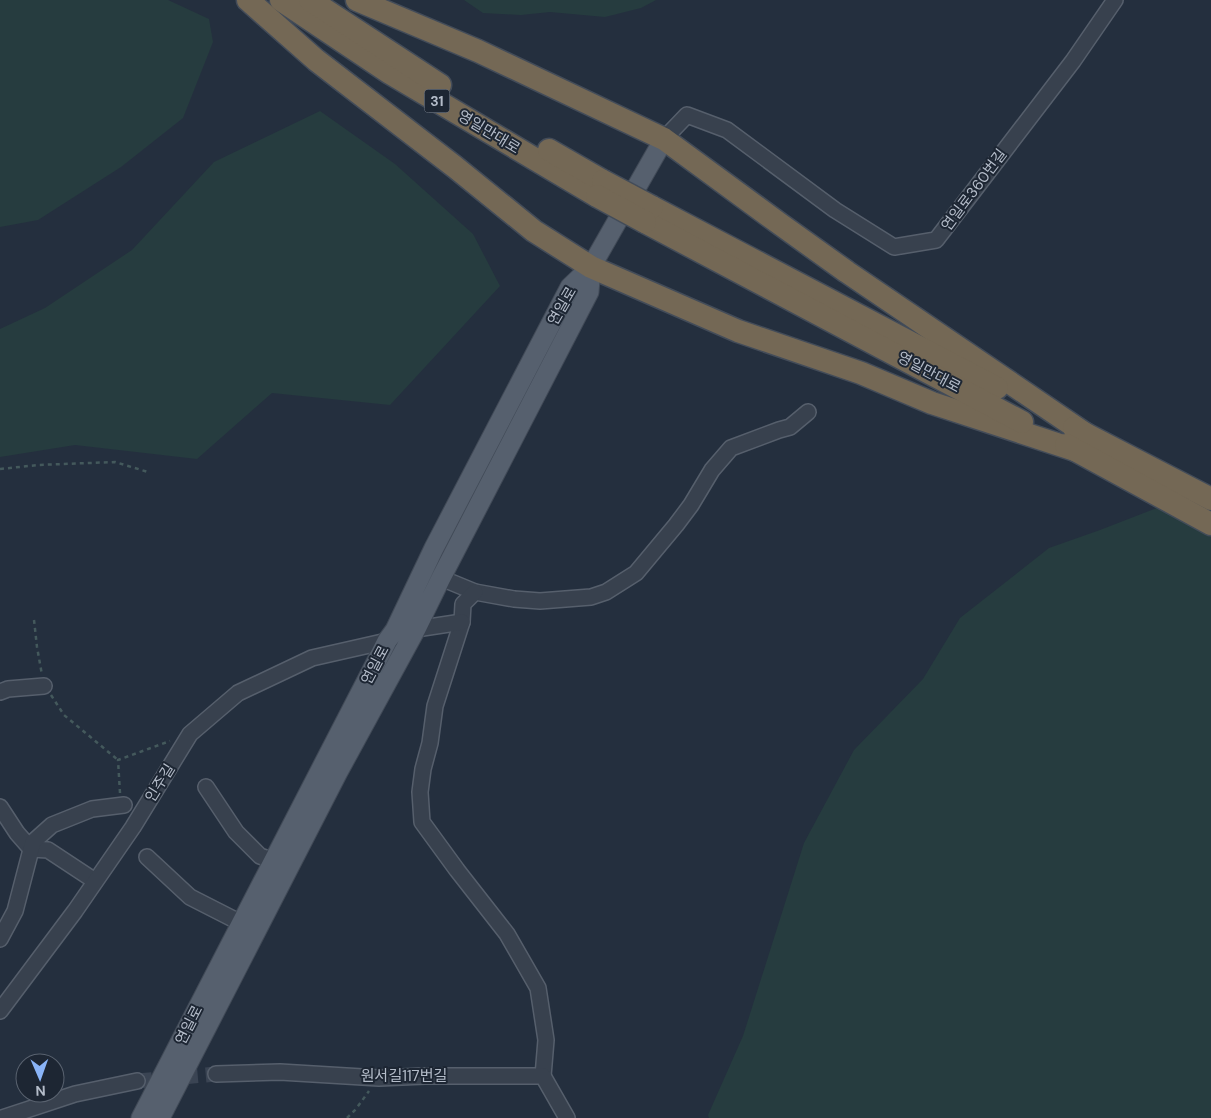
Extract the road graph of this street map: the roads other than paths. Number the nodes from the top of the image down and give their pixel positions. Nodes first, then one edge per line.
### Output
1 (248, 0) edge
2 (281, 0) edge
3 (310, 0) edge
4 (357, 0) edge
5 (1115, 0) edge
6 (664, 139) junction
7 (600, 188) junction
8 (591, 267) junction
9 (808, 412) dead end
10 (1083, 443) junction
11 (1211, 499) edge
12 (1211, 524) edge
13 (441, 578) junction
14 (475, 592) junction
15 (462, 622) junction
16 (416, 630) junction
17 (387, 642) junction
18 (44, 686) road end
19 (0, 692) edge
20 (206, 787) dead end
21 (124, 805) road end
22 (0, 807) edge
23 (31, 849) junction
24 (147, 857) dead end
25 (274, 861) junction
26 (96, 881) junction
27 (241, 923) junction
28 (0, 939) edge
29 (0, 1012) edge
30 (216, 1074) tunnel mouth
31 (543, 1076) junction
32 (137, 1081) tunnel mouth
33 (2, 1118) edge
34 (141, 1118) edge
35 (160, 1118) edge
36 (566, 1118) edge

1 - 8 highway
2 - 7 highway, 영일만대로 / 31
3 - 7 highway, 영일만대로 / 31
4 - 6 highway
5 - 6 street, 연일로360번길
6 - 8 main road
6 - 10 highway
7 - 10 highway, 영일만대로, bridge
8 - 10 highway
8 - 13 main road, 연일로
8 - 17 main road, 연일로
9 - 14 street
10 - 11 highway, 영일만대로
10 - 12 highway, 영일만대로
13 - 14 street
13 - 16 main road, 연일로
14 - 15 street
15 - 16 street, 인주길
15 - 31 street
16 - 17 street, 인주길
16 - 35 main road, 연일로
17 - 25 main road, 연일로
17 - 26 street, 인주길
18 - 19 street
20 - 25 street
21 - 23 street, 인주길
22 - 23 street
23 - 26 street
23 - 28 street
24 - 27 street
25 - 27 main road, 연일로
26 - 29 street, 인주길
27 - 34 main road, 연일로
30 - 31 street, 원서길117번길
31 - 36 street
32 - 33 street

